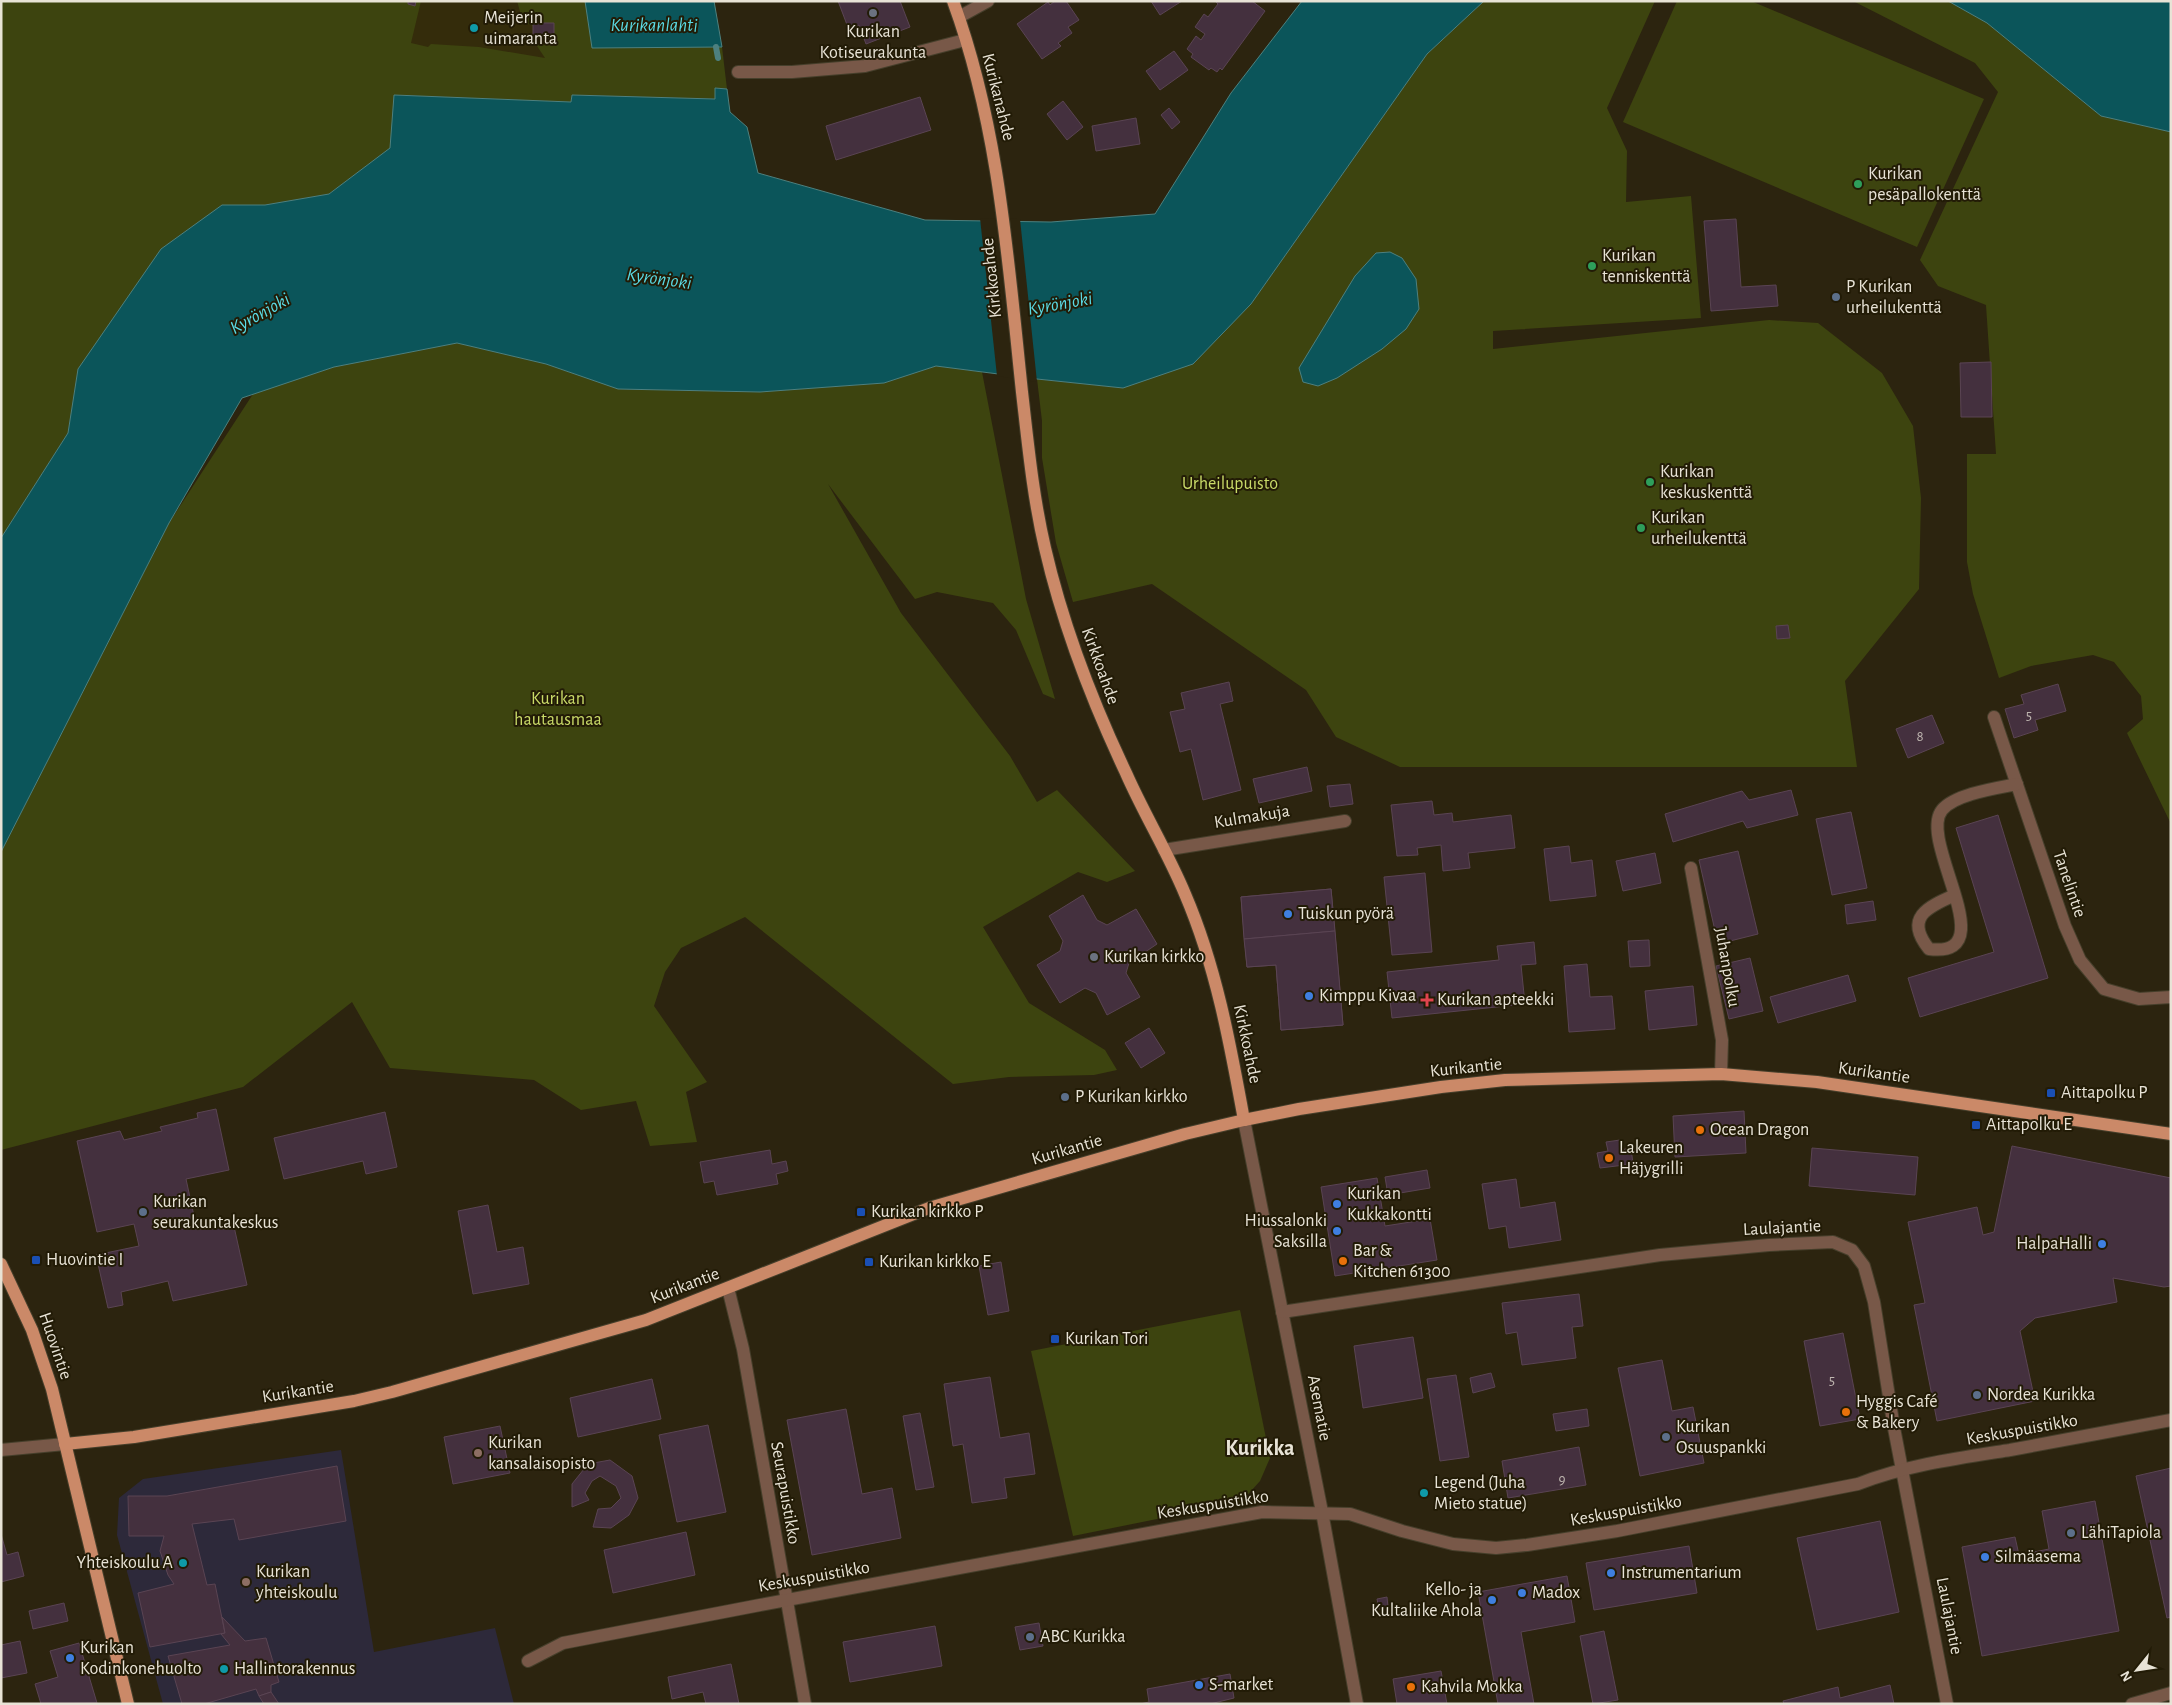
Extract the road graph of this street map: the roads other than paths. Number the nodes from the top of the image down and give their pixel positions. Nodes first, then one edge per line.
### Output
1 (953, 1) edge
2 (988, 1) edge
3 (959, 17) junction
4 (965, 40) junction
5 (738, 72) dead end
6 (1001, 203) joint
7 (1994, 717) dead end
8 (2017, 784) junction
9 (1345, 821) dead end
10 (1164, 850) junction
11 (1691, 868) dead end
12 (1954, 895) junction
13 (2171, 997) edge
14 (1721, 1074) junction
15 (1244, 1120) junction
16 (2171, 1134) edge
17 (1, 1264) edge
18 (728, 1288) junction
19 (1282, 1312) junction
20 (2171, 1420) edge
21 (65, 1444) junction
22 (1, 1450) edge
23 (1903, 1469) junction
24 (1322, 1512) junction
25 (786, 1600) junction
26 (528, 1660) dead end
27 (2171, 1692) edge
28 (128, 1704) edge
29 (805, 1704) edge
30 (1357, 1704) edge
31 (1947, 1704) edge
32 (2132, 1704) edge

1 - 3 main road, Kurikanahde
2 - 3 street
3 - 4 main road, Kurikanahde
4 - 5 street
4 - 6 main road, Kurikanahde
6 - 10 main road, Kirkkoahde
7 - 8 street, Tanelintie
8 - 12 street
8 - 13 street, Tanelintie
9 - 10 street, Kulmakuja
10 - 15 main road, Kirkkoahde
11 - 14 street, Juhanpolku
12 - 12 street
14 - 15 main road, Kurikantie
14 - 16 main road, Kurikantie
15 - 18 main road, Kurikantie
15 - 19 street, Asematie
17 - 21 main road, Huovintie
18 - 21 main road, Kurikantie
18 - 25 street, Seurapuistikko
19 - 23 street, Laulajantie
19 - 24 street, Asematie
20 - 23 street, Keskuspuistikko
21 - 22 street, Kurikantie
21 - 28 main road, Huovintie
23 - 24 street, Keskuspuistikko
23 - 31 street, Laulajantie
24 - 25 street, Keskuspuistikko
24 - 30 street, Asematie
25 - 26 street, Keskuspuistikko
25 - 29 street, Seurapuistikko
27 - 32 street

